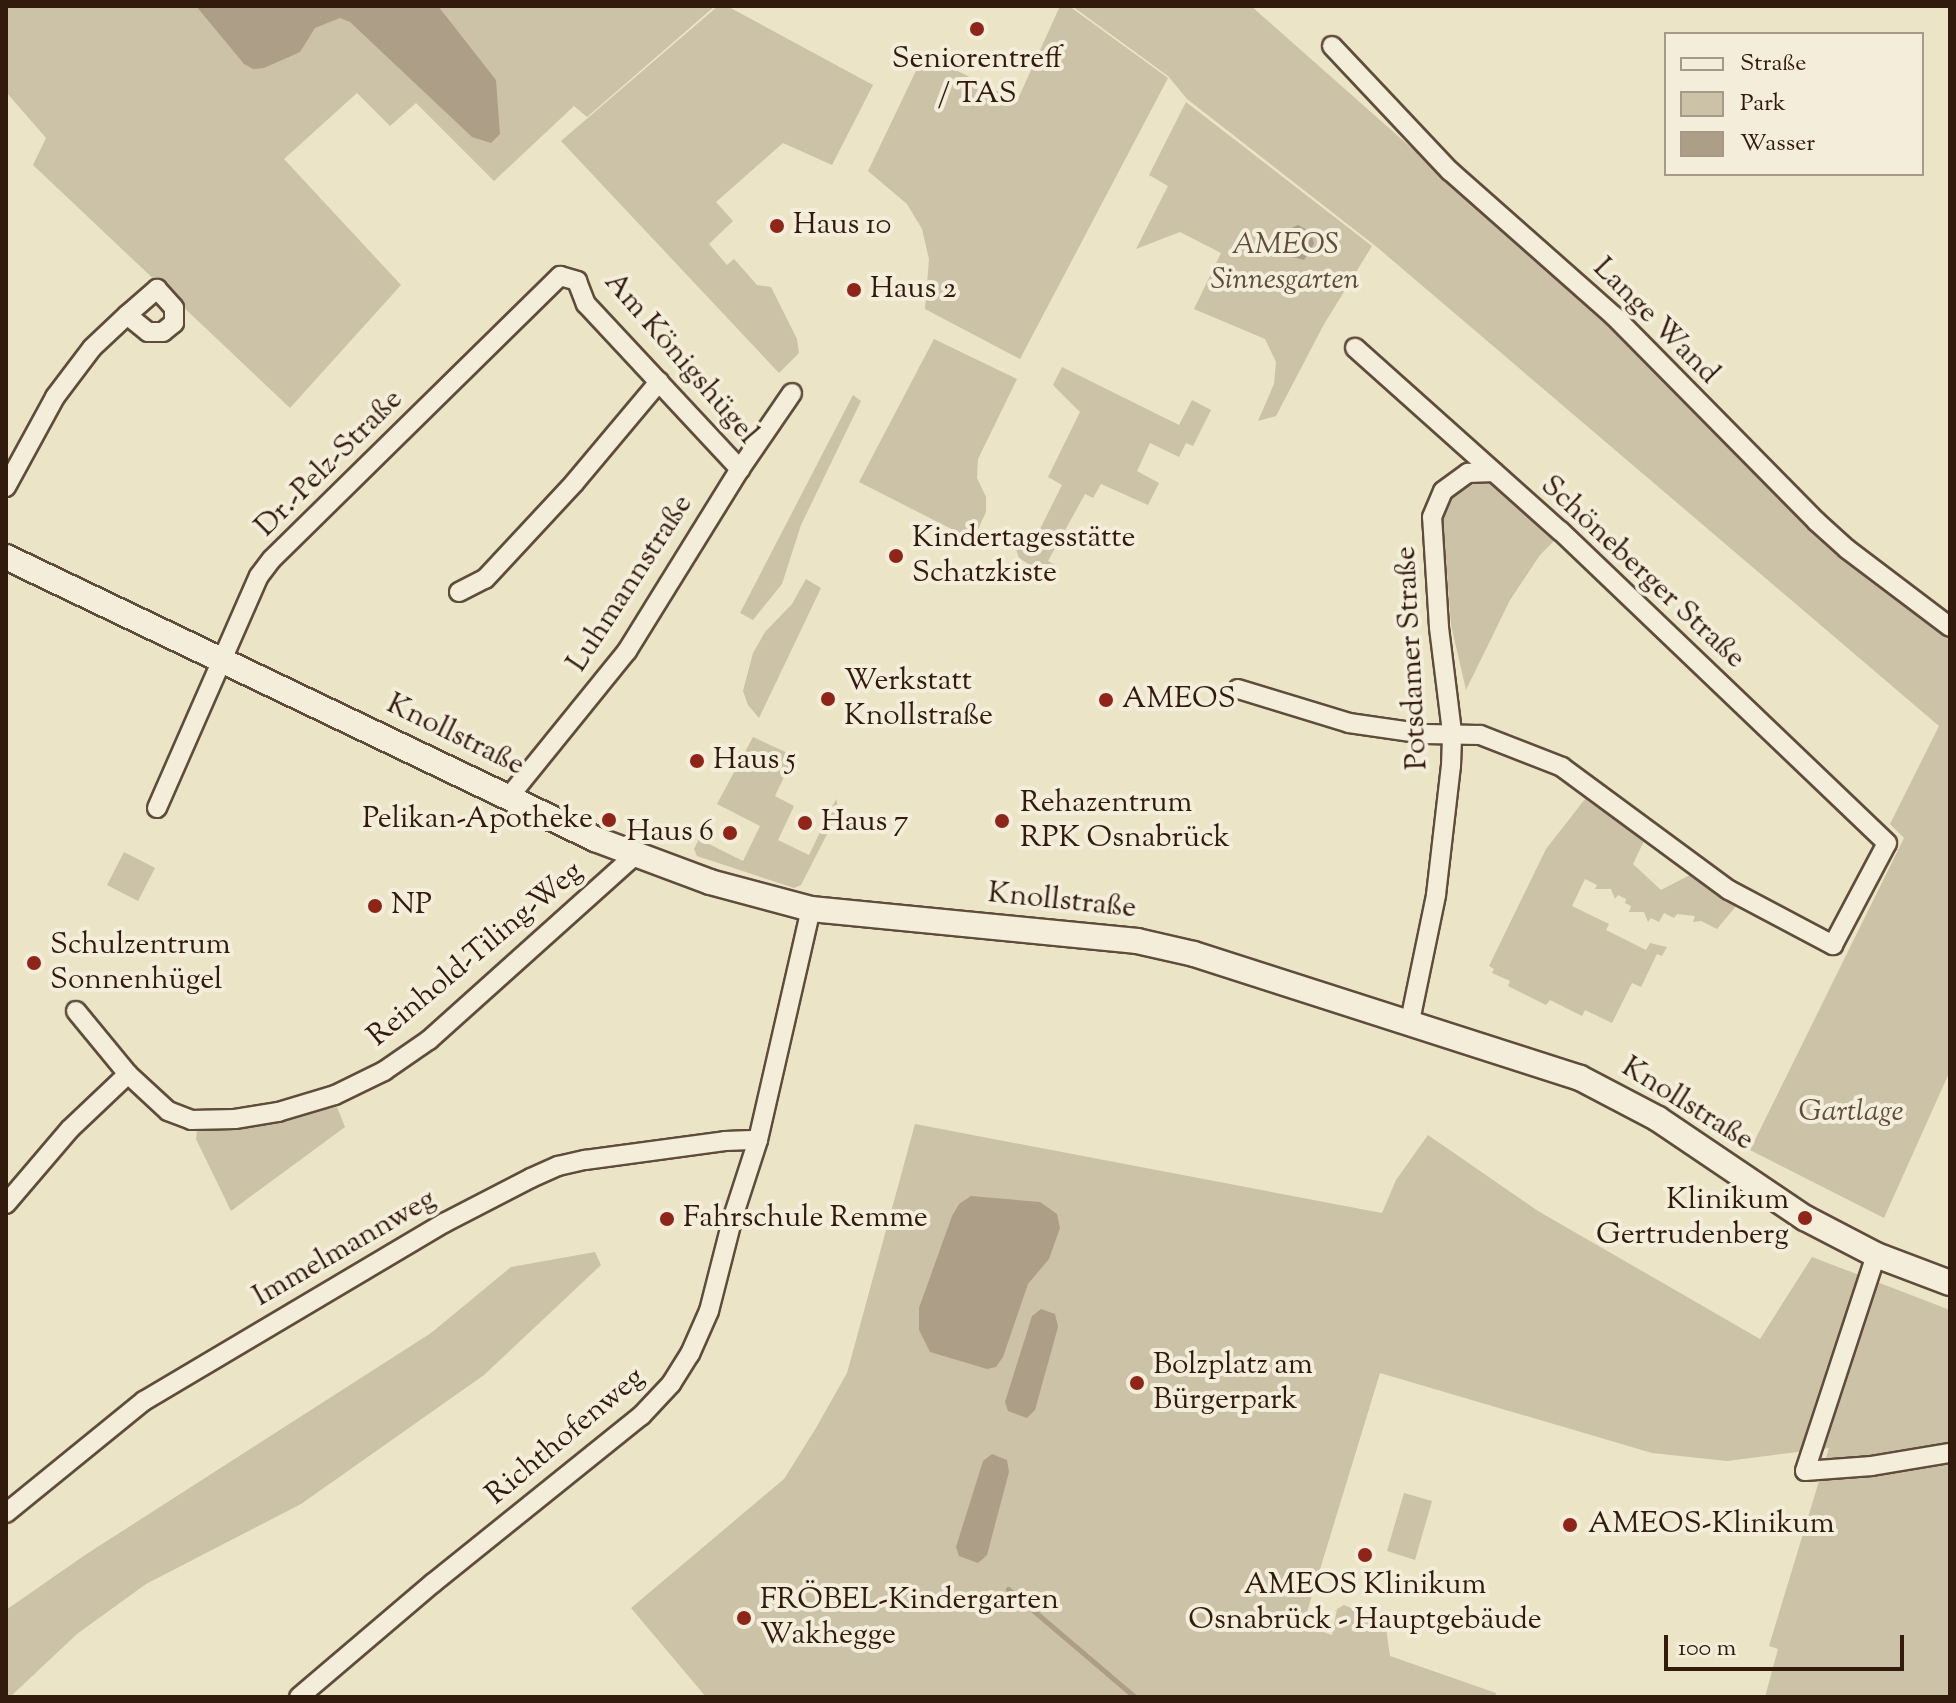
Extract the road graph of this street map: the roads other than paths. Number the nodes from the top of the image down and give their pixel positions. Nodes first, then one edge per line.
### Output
1 (1332, 46) dead end
2 (127, 315) dead end
3 (507, 329) joint
4 (1355, 348) dead end
5 (659, 382) junction
6 (792, 393) dead end
7 (740, 469) junction
8 (1494, 472) junction
9 (6, 487) edge
10 (6, 557) edge
11 (459, 592) dead end
12 (1950, 627) edge
13 (224, 661) junction
14 (1238, 689) dead end
15 (1452, 732) junction
16 (508, 798) junction
17 (157, 808) dead end
18 (635, 855) junction
19 (811, 909) junction
20 (76, 1011) dead end
21 (1410, 1021) junction
22 (128, 1074) junction
23 (758, 1140) junction
24 (6, 1204) edge
25 (1876, 1255) junction
26 (1950, 1283) edge
27 (1950, 1453) edge
28 (6, 1513) edge
29 (299, 1697) edge

1 - 12 street, Lange Wand
2 - 9 street
3 - 5 street, Am Königshügel
3 - 13 street, Dr.-Pelz-Straße
4 - 8 street, Schöneberger Straße
5 - 7 street, Am Königshügel
5 - 11 street
6 - 7 street, Luhmannstraße
7 - 16 street, Luhmannstraße
8 - 15 street, Potsdamer Straße
8 - 15 street, Schöneberger Straße
10 - 13 street, Knollstraße
13 - 16 street, Knollstraße
13 - 17 street
14 - 15 street
15 - 21 street, Potsdamer Straße
16 - 18 street, Knollstraße
18 - 19 street, Knollstraße
18 - 22 street, Reinhold-Tiling-Weg
19 - 21 street, Knollstraße
19 - 23 street, Richthofenweg
20 - 22 street, Reinhold-Tiling-Weg
21 - 25 street, Knollstraße
22 - 24 street
23 - 28 street, Immelmannweg
23 - 29 street, Richthofenweg
25 - 26 street, Knollstraße
25 - 27 street

